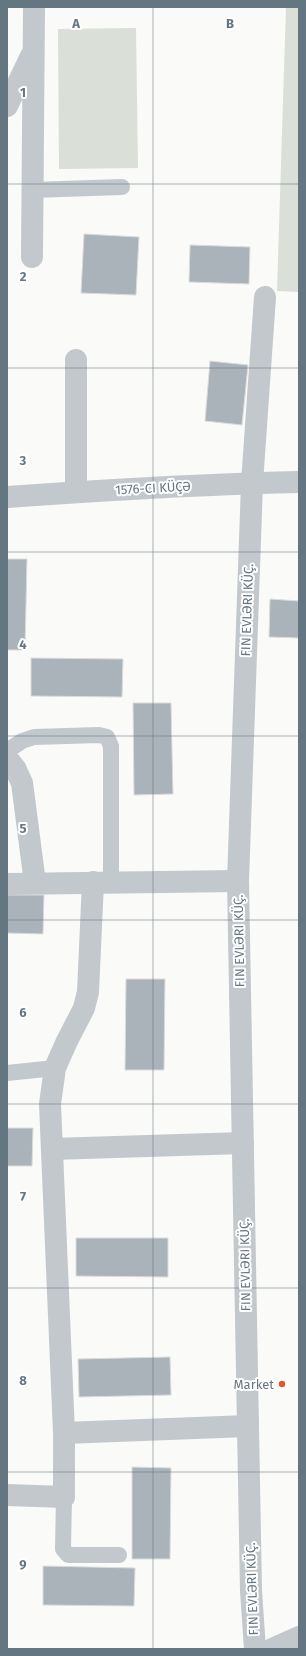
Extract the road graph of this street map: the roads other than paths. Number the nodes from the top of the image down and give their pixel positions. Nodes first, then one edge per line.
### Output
1 (34, 7) edge
2 (34, 50) junction
3 (7, 106) edge
4 (122, 187) dead end
5 (32, 190) junction
6 (32, 257) dead end
7 (265, 297) dead end
8 (76, 360) dead end
9 (299, 482) edge
10 (252, 483) junction
11 (76, 492) junction
12 (7, 498) edge
13 (7, 751) edge
14 (7, 758) edge
15 (238, 881) junction
16 (102, 882) junction
17 (35, 883) junction
18 (7, 884) edge
19 (55, 1068) junction
20 (7, 1073) edge
21 (243, 1143) junction
22 (52, 1149) junction
23 (248, 1426) junction
24 (64, 1433) junction
25 (7, 1495) edge
26 (64, 1497) junction
27 (119, 1555) dead end
28 (299, 1637) edge
29 (255, 1649) edge
30 (272, 1649) edge

1 - 2 street
2 - 3 street
2 - 5 street
4 - 5 lane
5 - 6 street
7 - 10 street, FIN EVLƏRI KÜÇ.
8 - 11 street
9 - 10 street
10 - 11 street
10 - 15 street, FIN EVLƏRI KÜÇ.
11 - 12 street
13 - 16 lane
14 - 17 street
15 - 16 street, FIN EVLƏRI KÜÇ.
15 - 21 street, FIN EVLƏRI KÜÇ.
16 - 17 street, FIN EVLƏRI KÜÇ.
16 - 19 street
17 - 18 street, FIN EVLƏRI KÜÇ.
19 - 20 lane
19 - 22 street
21 - 22 street
21 - 23 street, FIN EVLƏRI KÜÇ.
22 - 24 street
23 - 24 street
23 - 29 street, FIN EVLƏRI KÜÇ.
24 - 26 street
25 - 26 street
26 - 27 lane
28 - 30 street

